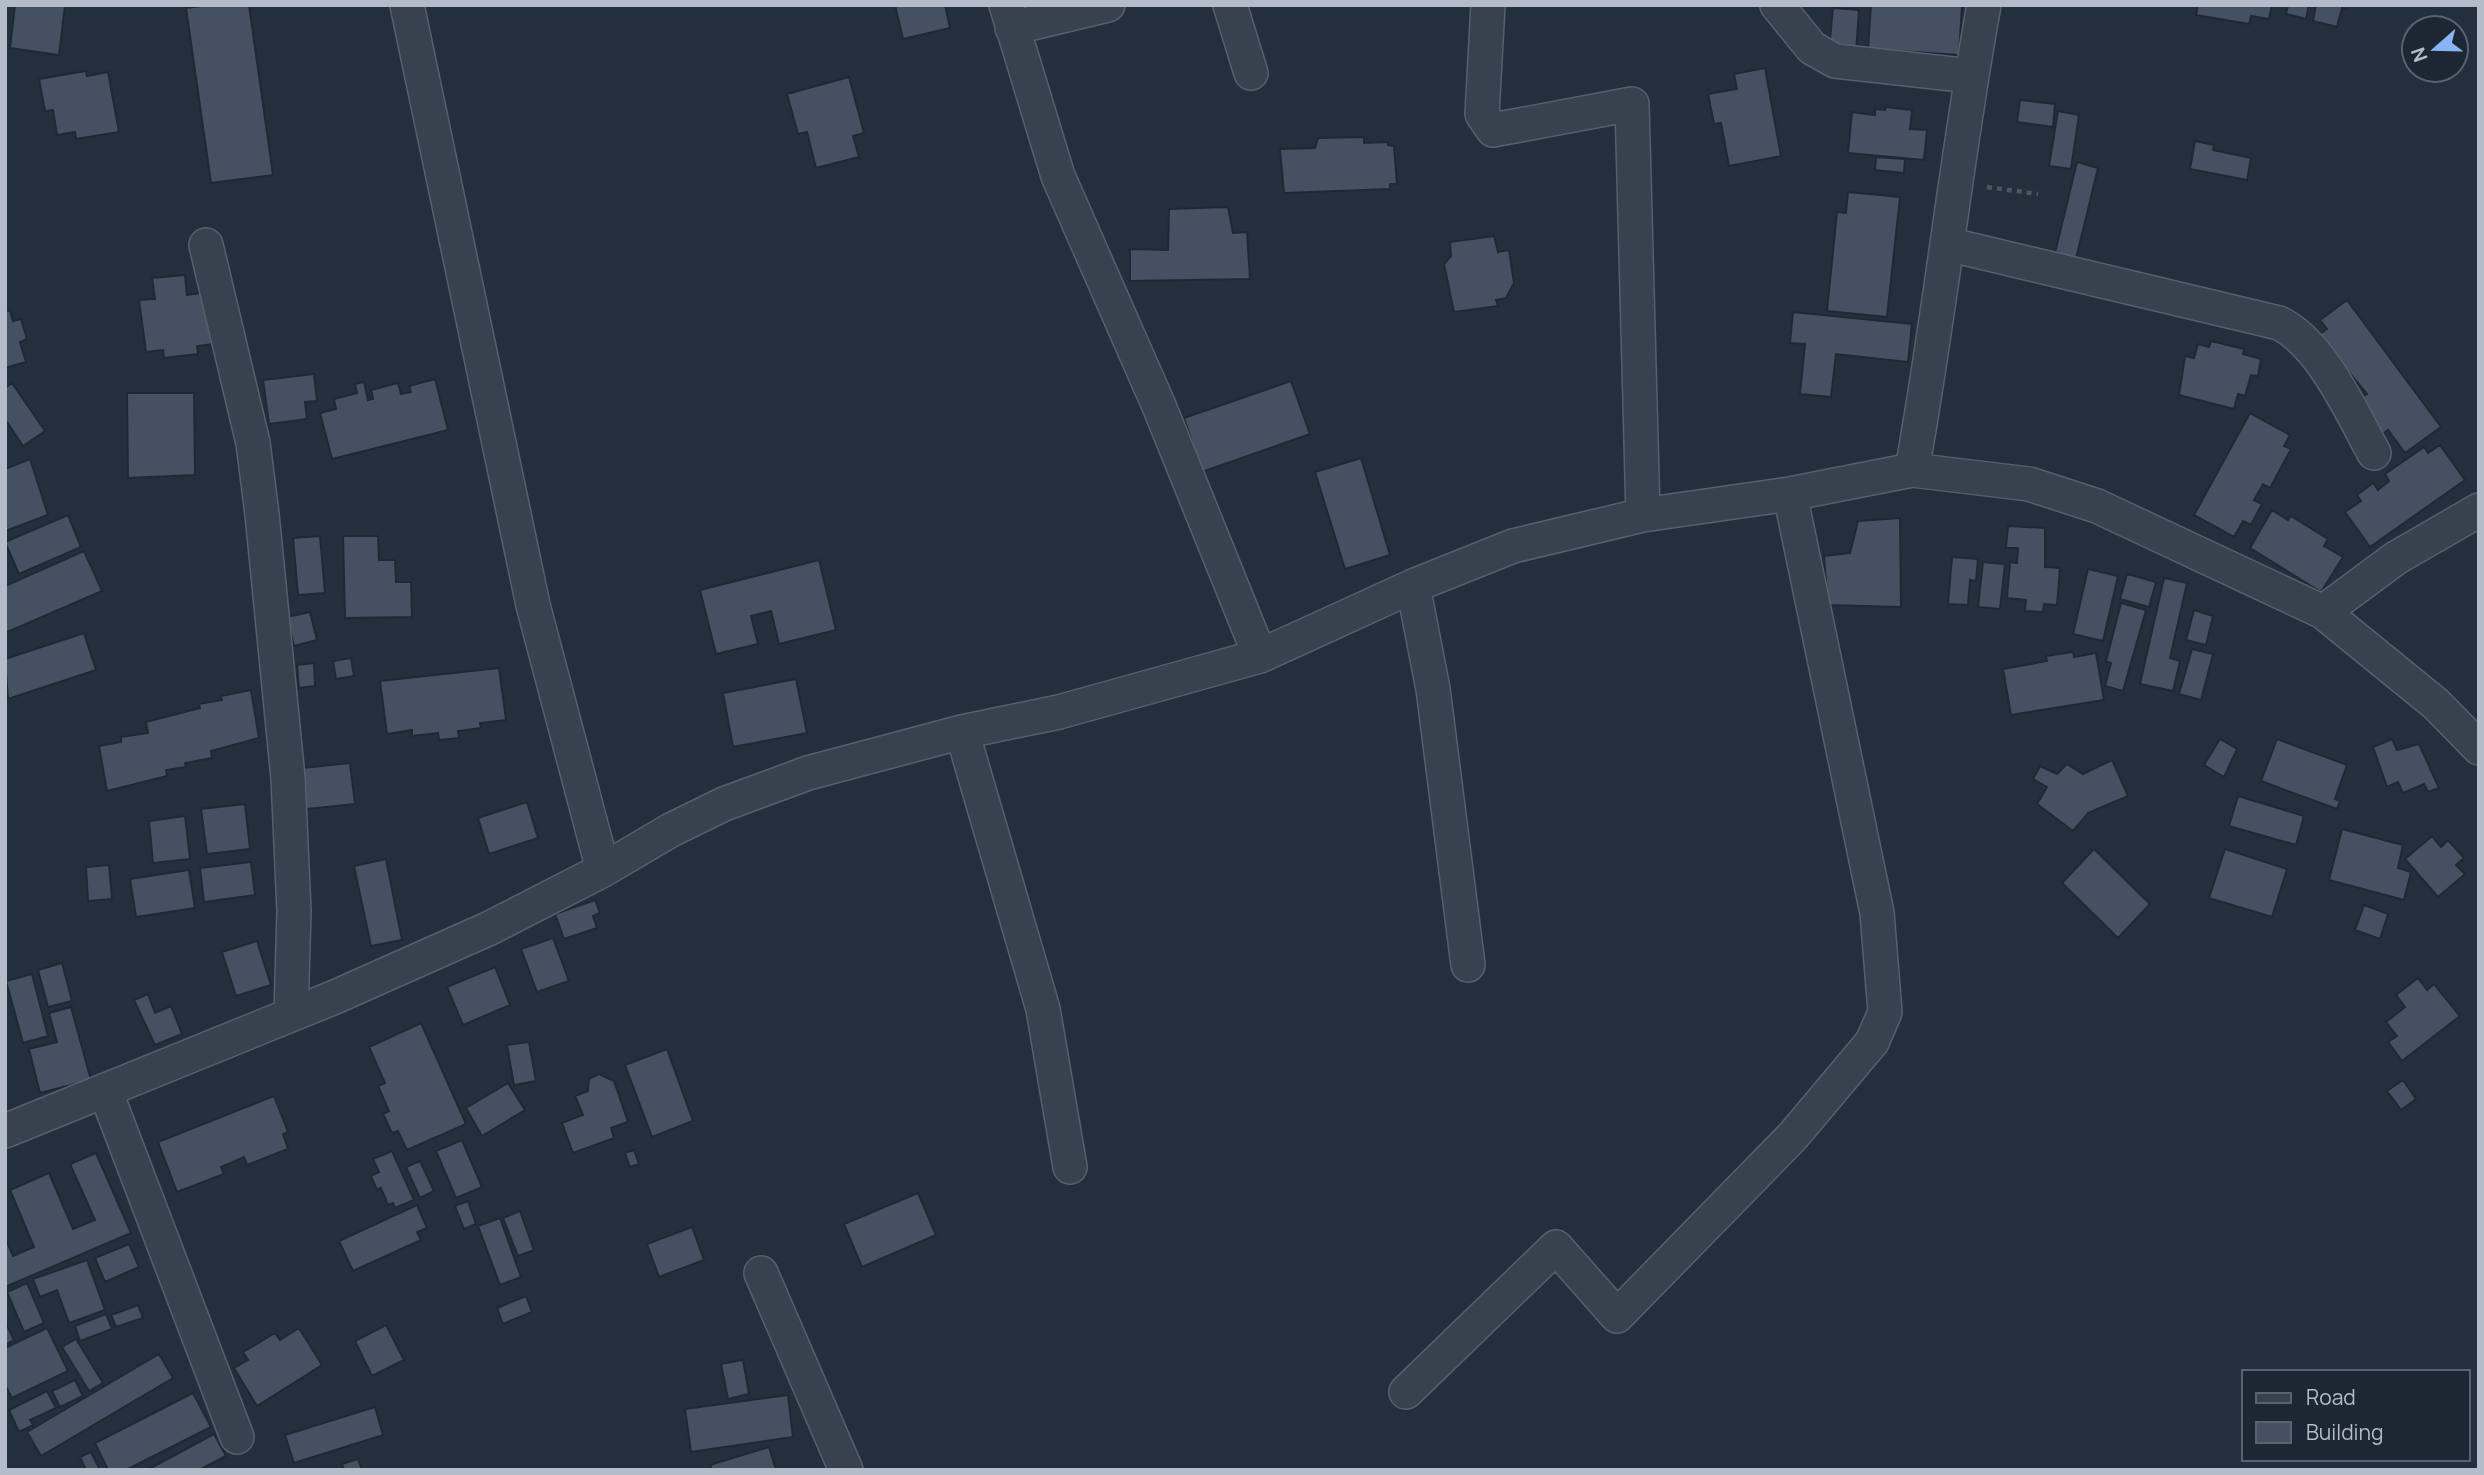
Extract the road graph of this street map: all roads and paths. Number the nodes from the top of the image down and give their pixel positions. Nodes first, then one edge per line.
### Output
1 (407, 5) edge
2 (1108, 5) edge
3 (1230, 5) edge
4 (1488, 5) edge
5 (1777, 5) edge
6 (1984, 5) edge
7 (1009, 17) edge
8 (1251, 73) dead end
9 (1969, 85) junction
10 (1932, 90) dead end
11 (1955, 182) junction
12 (2038, 194) dead end
13 (1947, 244) junction
14 (206, 245) dead end
15 (2374, 453) dead end
16 (1912, 470) junction
17 (1790, 494) junction
18 (2479, 510) edge
19 (1643, 514) junction
20 (1413, 586) junction
21 (2323, 612) junction
22 (1260, 656) junction
23 (962, 732) junction
24 (2479, 748) edge
25 (603, 870) junction
26 (1468, 965) dead end
27 (291, 1014) junction
28 (105, 1090) junction
29 (5, 1131) edge
30 (1070, 1167) dead end
31 (761, 1273) dead end
32 (1406, 1392) dead end
33 (237, 1437) dead end
34 (846, 1470) edge

1 - 25 street
2 - 7 street
3 - 8 street
4 - 19 street
5 - 9 street
6 - 9 street
7 - 22 street
9 - 10 street
9 - 11 street
11 - 12 path
11 - 13 street
13 - 15 street
13 - 16 street
14 - 27 street
16 - 17 street
16 - 21 street
17 - 19 street
17 - 32 street
18 - 21 street
19 - 20 street
20 - 22 street
20 - 26 street
21 - 24 street
22 - 23 street
23 - 25 street
23 - 30 street
25 - 27 street
27 - 28 street
28 - 29 street
28 - 33 street
31 - 34 street

